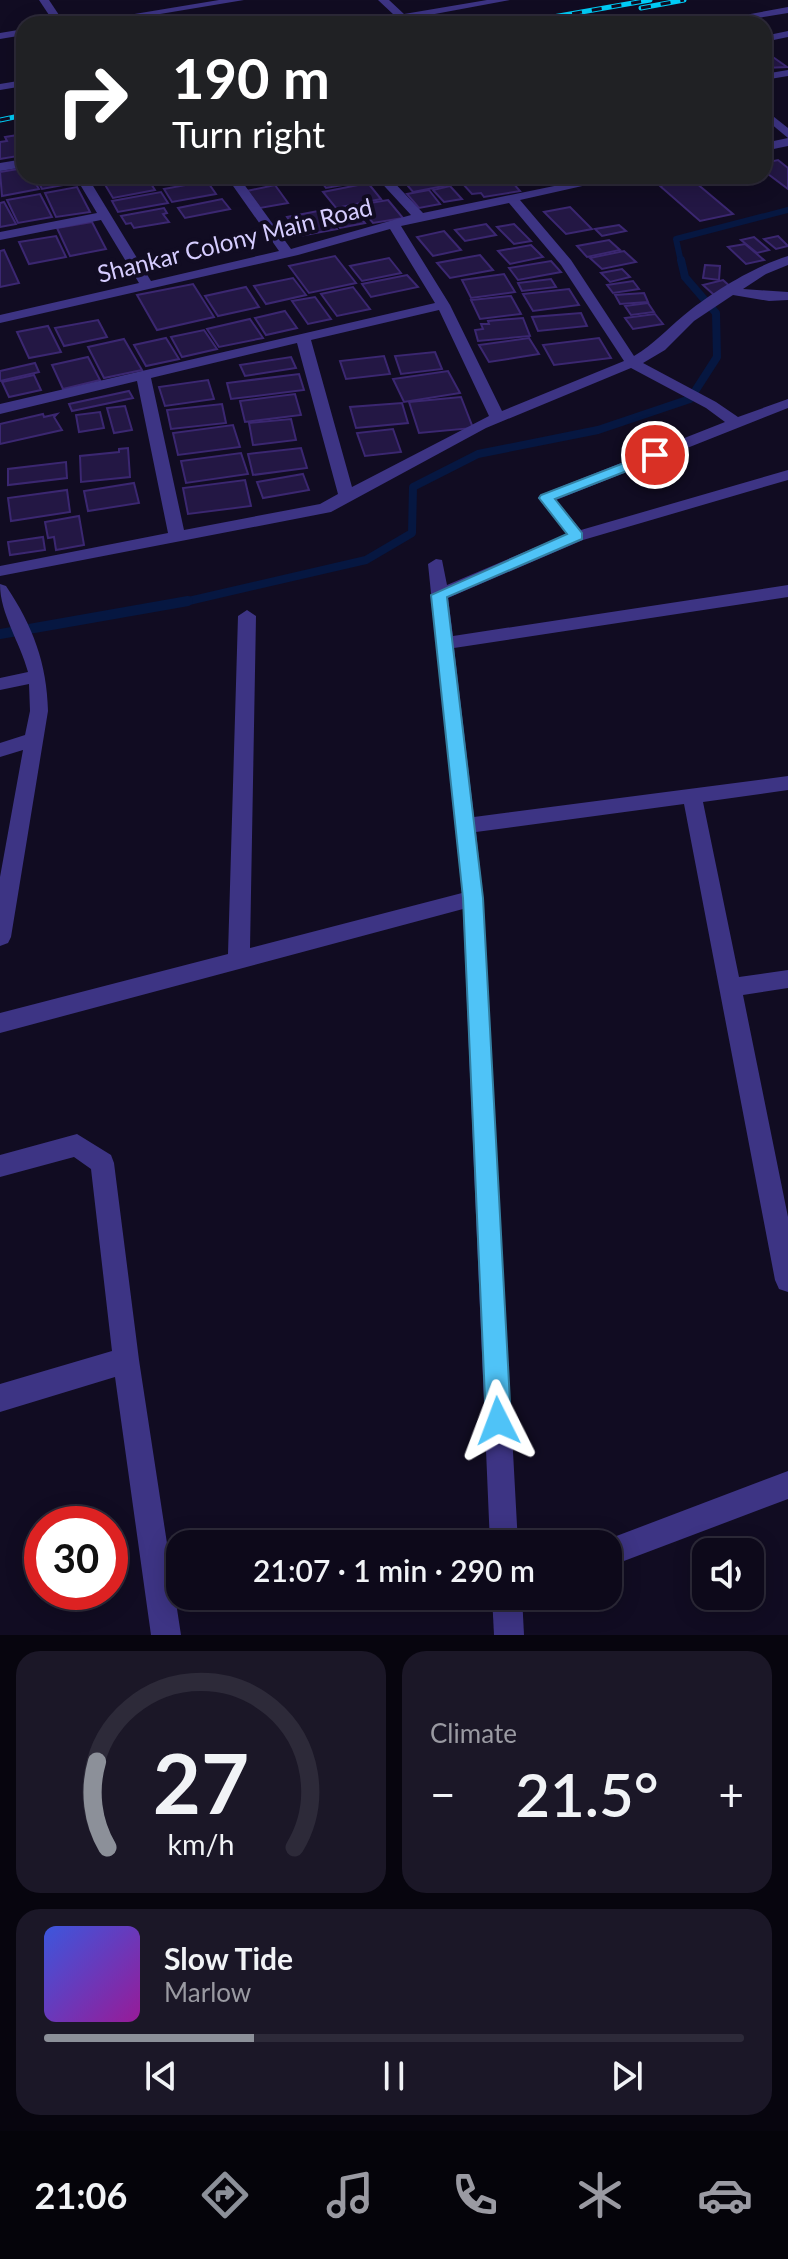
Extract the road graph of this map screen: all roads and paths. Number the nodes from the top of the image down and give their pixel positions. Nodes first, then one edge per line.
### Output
1 (239, 0) edge
2 (383, 0) edge
3 (505, 0) edge
4 (175, 9) junction
5 (788, 10) edge
6 (130, 16) edge
7 (180, 16) edge
8 (401, 16) edge
9 (408, 16) edge
10 (751, 16) edge
11 (86, 184) edge
12 (238, 184) edge
13 (389, 184) edge
14 (534, 184) edge
15 (582, 184) edge
16 (542, 192) junction
17 (513, 200) junction
18 (106, 215) junction
19 (420, 217) junction
20 (394, 225) junction
21 (0, 236) edge
22 (287, 253) junction
23 (788, 260) edge
24 (147, 286) junction
25 (730, 293) junction
26 (788, 296) edge
27 (443, 305) junction
28 (0, 319) edge
29 (303, 338) junction
30 (632, 363) junction
31 (143, 376) junction
32 (788, 403) edge
33 (0, 409) edge
34 (498, 419) junction
35 (737, 424) junction
36 (788, 475) edge
37 (347, 496) junction
38 (577, 536) junction
39 (177, 537) junction
40 (436, 564) dead end
41 (0, 571) edge
42 (0, 590) edge
43 (788, 591) edge
44 (439, 595) junction
45 (247, 616) dead end
46 (445, 643) junction
47 (38, 676) junction
48 (0, 684) edge
49 (33, 740) junction
50 (0, 750) edge
51 (788, 783) edge
52 (692, 796) junction
53 (465, 826) junction
54 (473, 898) junction
55 (0, 937) edge
56 (239, 959) junction
57 (788, 979) edge
58 (730, 988) junction
59 (0, 1023) edge
60 (0, 1166) edge
61 (784, 1243) edge
62 (788, 1280) edge
63 (126, 1360) junction
64 (0, 1398) edge
65 (788, 1485) edge
66 (503, 1530) edge
67 (622, 1548) edge
68 (508, 1610) edge
69 (166, 1635) edge
70 (509, 1635) edge

1 - 4 street
2 - 8 street
3 - 9 street
4 - 6 street
4 - 7 street
5 - 10 street
11 - 18 street
12 - 22 street
13 - 19 street
14 - 16 street
15 - 16 street, Shankar Colony Main Road
16 - 17 street, Shankar Colony Main Road
17 - 19 street, Shankar Colony Main Road
17 - 30 street
18 - 21 street
18 - 24 street
19 - 20 street, Shankar Colony Main Road
20 - 22 street, Shankar Colony Main Road
20 - 27 street
22 - 24 street, Shankar Colony Main Road
23 - 25 street
24 - 28 street, Shankar Colony Main Road
25 - 26 street
25 - 30 street
27 - 29 street
27 - 34 street
29 - 31 street
29 - 37 street
30 - 34 street
30 - 35 street
31 - 33 street
31 - 39 street
32 - 35 street
34 - 37 street
35 - 38 street
36 - 38 street
37 - 39 street
38 - 44 street
39 - 41 street
40 - 44 street
42 - 47 street
43 - 46 street
44 - 46 street
45 - 56 street
46 - 53 street
47 - 48 street
47 - 49 street
49 - 50 street
49 - 55 street
51 - 52 street
52 - 53 street
52 - 58 street
53 - 54 street
54 - 56 street
54 - 66 street
56 - 59 street
57 - 58 street
58 - 61 street
60 - 63 street
61 - 62 street
63 - 64 street
63 - 69 street
65 - 67 street
68 - 70 street

